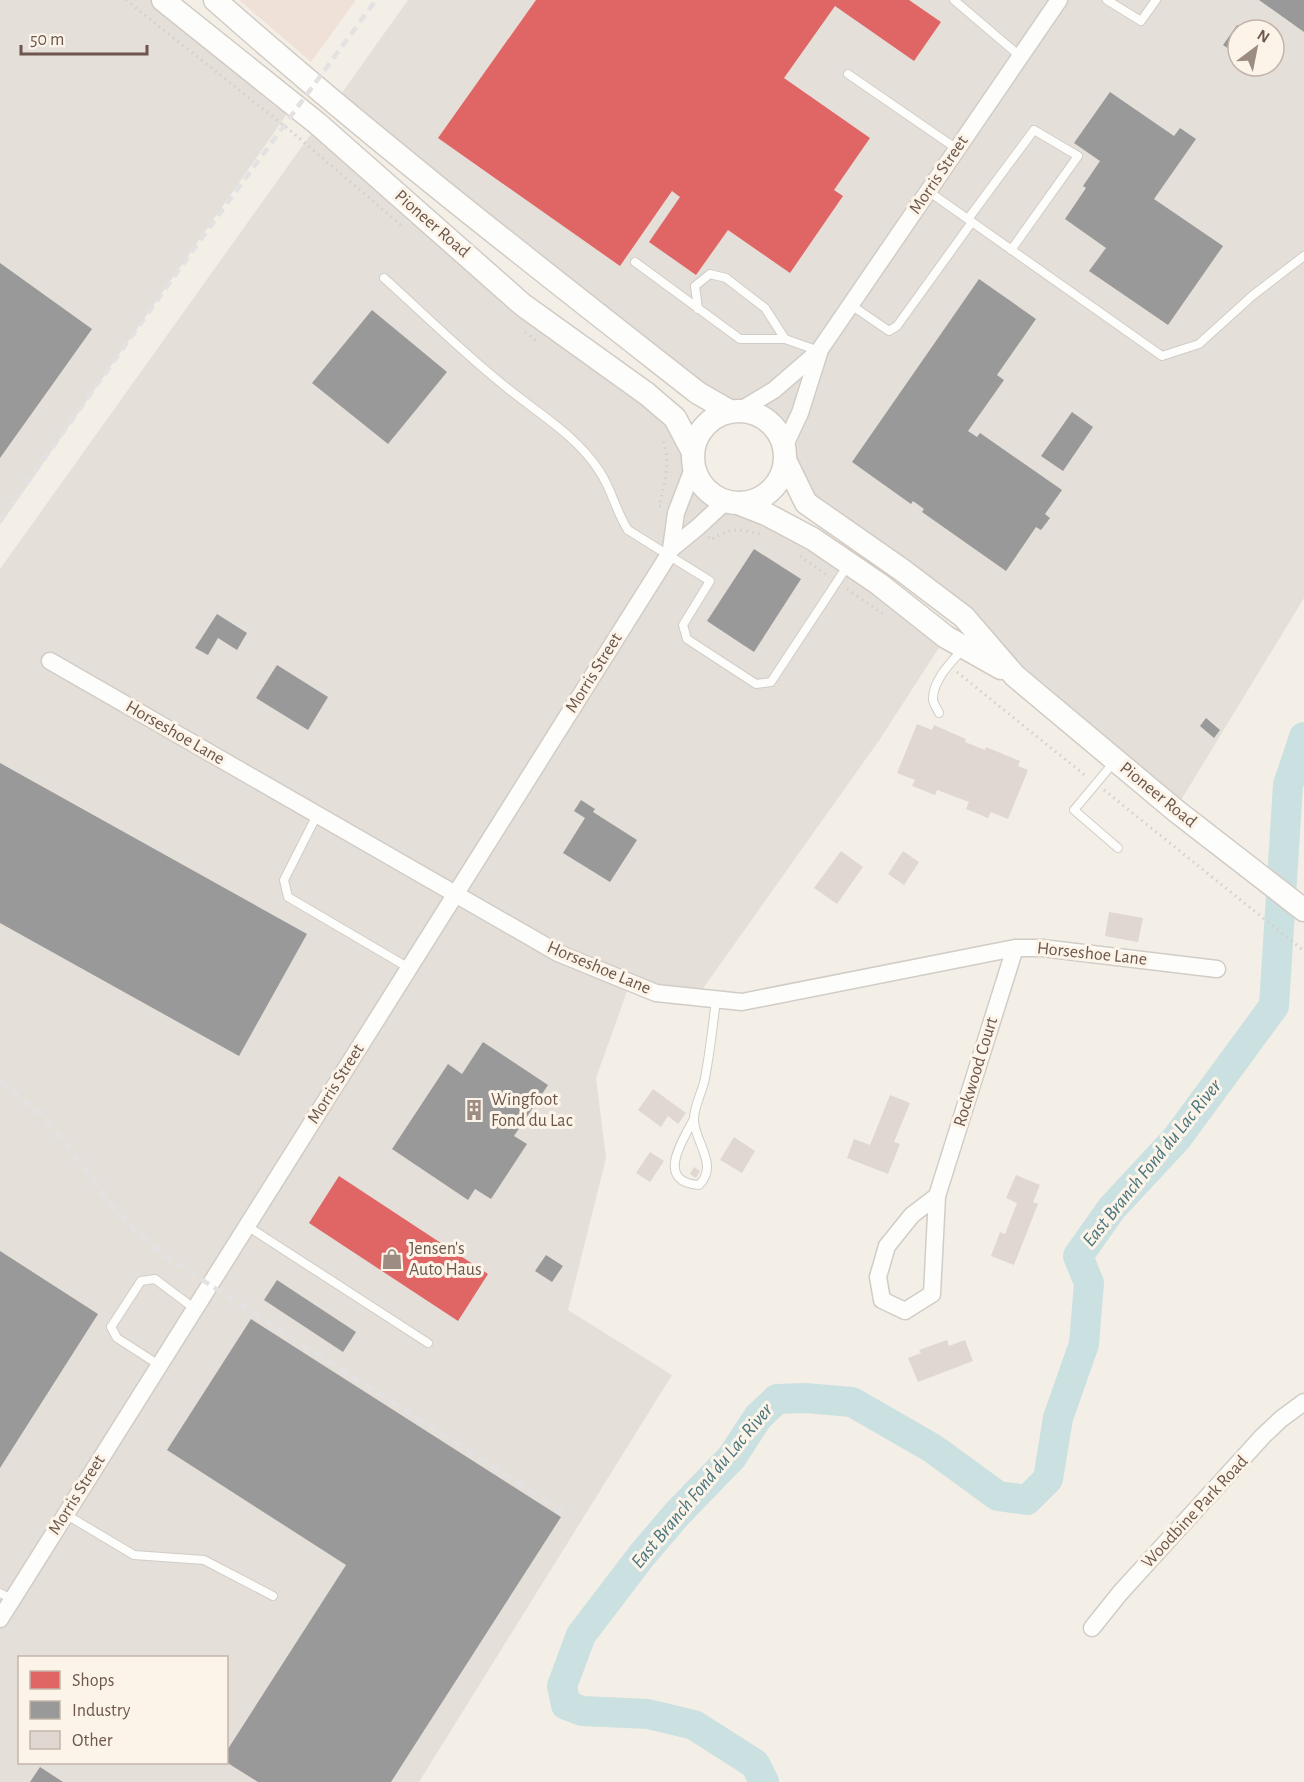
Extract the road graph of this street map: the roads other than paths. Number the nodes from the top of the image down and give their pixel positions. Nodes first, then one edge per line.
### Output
1 (163, 0) edge
2 (215, 0) edge
3 (954, 0) edge
4 (1059, 0) edge
5 (1107, 0) edge
6 (1156, 0) edge
7 (1021, 57) junction
8 (848, 74) dead end
9 (957, 149) junction
10 (928, 191) junction
11 (970, 220) junction
12 (1011, 250) junction
13 (1304, 256) edge
14 (635, 262) dead end
15 (384, 278) dead end
16 (851, 305) junction
17 (698, 309) junction
18 (785, 339) junction
19 (819, 351) junction
20 (735, 412) junction
21 (784, 454) junction
22 (694, 459) junction
23 (732, 502) junction
24 (669, 553) junction
25 (849, 564) junction
26 (970, 640) junction
27 (50, 661) dead end
28 (939, 713) dead end
29 (1115, 760) junction
30 (317, 815) junction
31 (1118, 848) dead end
32 (455, 895) junction
33 (1304, 910) edge
34 (1015, 948) junction
35 (409, 968) junction
36 (1217, 969) dead end
37 (717, 998) junction
38 (694, 1119) junction
39 (937, 1196) junction
40 (247, 1227) junction
41 (195, 1309) junction
42 (428, 1343) dead end
43 (159, 1365) junction
44 (1304, 1402) edge
45 (65, 1514) junction
46 (6, 1596) edge
47 (273, 1596) dead end
48 (0, 1619) edge
49 (1092, 1628) dead end

1 - 22 main road, Pioneer Road
2 - 20 main road, Pioneer Road
3 - 7 lane
4 - 7 street, Morris Street
5 - 6 lane
7 - 9 street, Morris Street
8 - 9 lane
9 - 10 street, Morris Street
10 - 11 lane
10 - 16 street, Morris Street
11 - 12 lane
11 - 12 lane
11 - 16 lane
12 - 13 lane
14 - 17 lane
15 - 24 lane
16 - 19 street, Morris Street
17 - 18 lane
17 - 18 lane
18 - 19 lane
19 - 20 street, Morris Street
19 - 21 street, Morris Street
20 - 21 main road
20 - 22 main road
21 - 23 main road
21 - 26 main road, Pioneer Road
22 - 23 main road
22 - 24 street, Morris Street
23 - 24 street, Morris Street
23 - 25 main road, Pioneer Road
24 - 25 lane
24 - 32 street, Morris Street
25 - 26 main road, Pioneer Road
26 - 28 lane
26 - 29 main road, Pioneer Road
27 - 30 street, Horseshoe Lane
29 - 31 lane
29 - 33 main road, Pioneer Road
30 - 32 street, Horseshoe Lane
30 - 35 lane
32 - 35 street, Morris Street
32 - 37 street, Horseshoe Lane
34 - 36 street, Horseshoe Lane
34 - 37 street, Horseshoe Lane
34 - 39 street, Rockwood Court
35 - 40 street, Morris Street
37 - 38 lane
38 - 38 lane
39 - 39 street, Rockwood Court
40 - 41 street, Morris Street
40 - 42 lane
41 - 43 street, Morris Street
41 - 43 lane
43 - 45 street, Morris Street
44 - 49 street, Woodbine Park Road
45 - 46 street, Morris Street
45 - 47 lane
46 - 48 street, Morris Street

